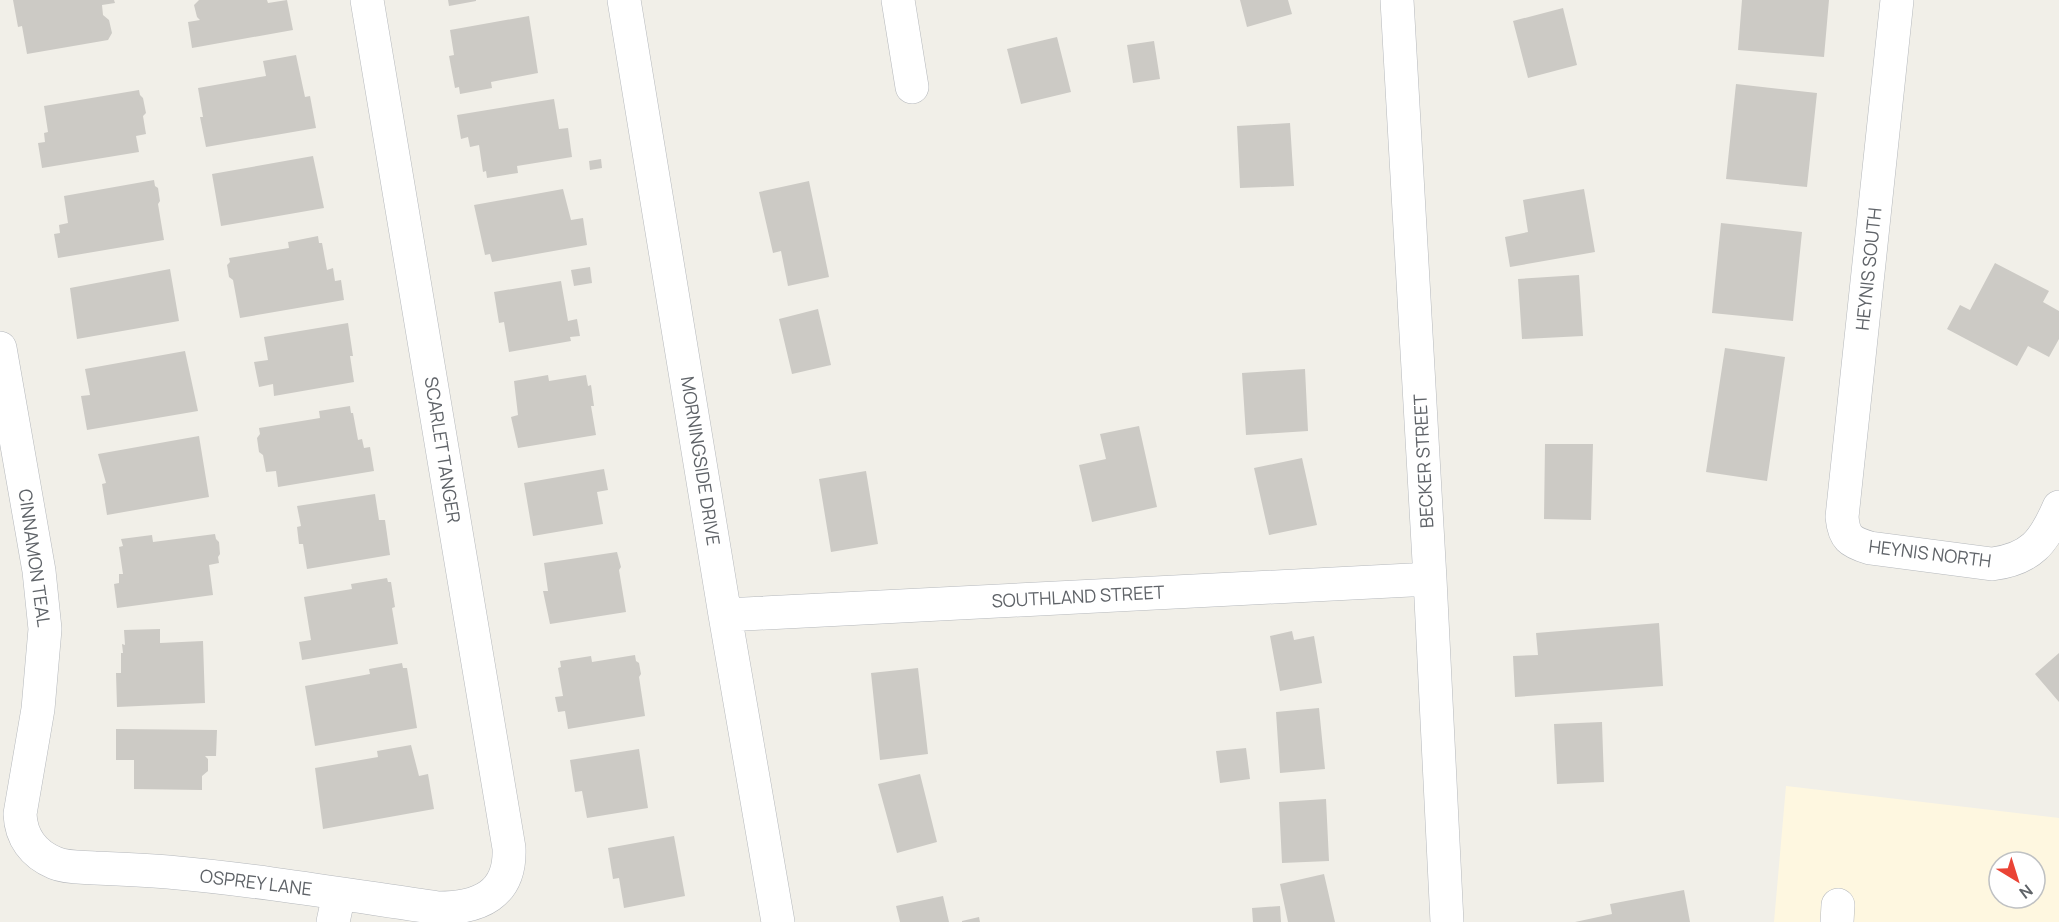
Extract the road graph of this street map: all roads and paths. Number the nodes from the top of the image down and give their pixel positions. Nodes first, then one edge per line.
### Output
1 (367, 0) edge
2 (624, 0) edge
3 (898, 0) edge
4 (1397, 0) edge
5 (1897, 0) edge
6 (912, 87) dead end
7 (0, 348) edge
8 (2059, 507) edge
9 (1847, 537) joint
10 (1430, 579) junction
11 (725, 615) junction
12 (25, 839) joint
13 (492, 895) joint
14 (336, 908) edge
15 (778, 922) edge
16 (1447, 922) edge

1 - 13 street, SCARLET TANGER
2 - 11 street, MORNINGSIDE DRIVE
3 - 6 street
4 - 10 street, BECKER STREET
5 - 9 street, HEYNIS SOUTH
7 - 12 street, CINNAMON TEAL
8 - 9 street, HEYNIS NORTH
10 - 11 street, SOUTHLAND STREET
10 - 16 street, BECKER STREET
11 - 15 street, MORNINGSIDE DRIVE
12 - 14 street, OSPREY LANE
13 - 14 street, OSPREY LANE

